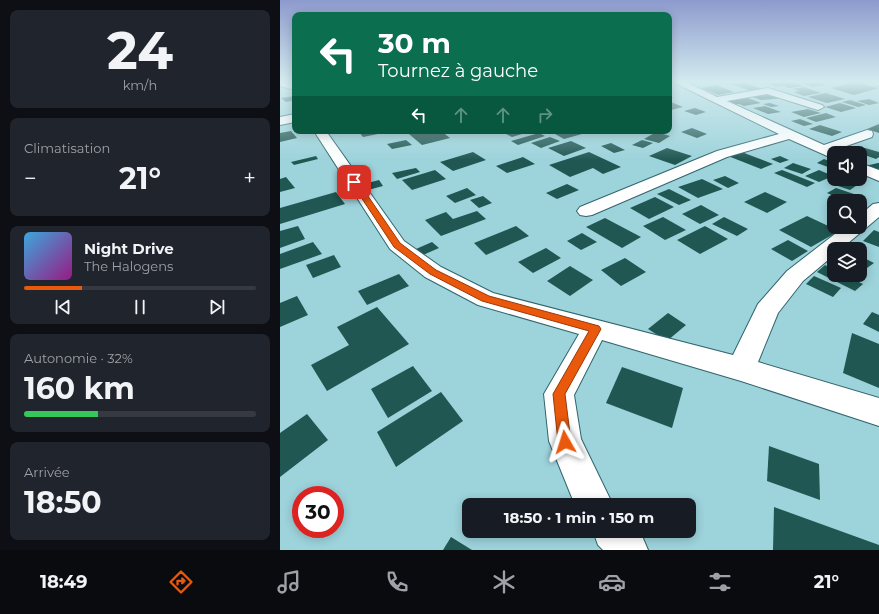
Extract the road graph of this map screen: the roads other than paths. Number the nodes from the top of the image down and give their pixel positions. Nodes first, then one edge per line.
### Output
1 (731, 108) edge
2 (292, 119) edge
3 (280, 121) edge
4 (322, 134) edge
5 (867, 134) dead end
6 (790, 135) junction
7 (842, 146) edge
8 (827, 153) edge
9 (867, 171) edge
10 (879, 176) edge
11 (879, 208) edge
12 (586, 211) dead end
13 (867, 218) edge
14 (847, 234) edge
15 (595, 329) junction
16 (741, 369) junction
17 (879, 412) edge
18 (591, 498) edge
19 (618, 538) edge
20 (628, 550) edge

1 - 6 street
2 - 3 street
4 - 15 street
5 - 7 street
6 - 8 street
6 - 12 street
9 - 10 street
11 - 13 street
14 - 16 street
15 - 16 street
15 - 18 street
16 - 17 street
19 - 20 street

